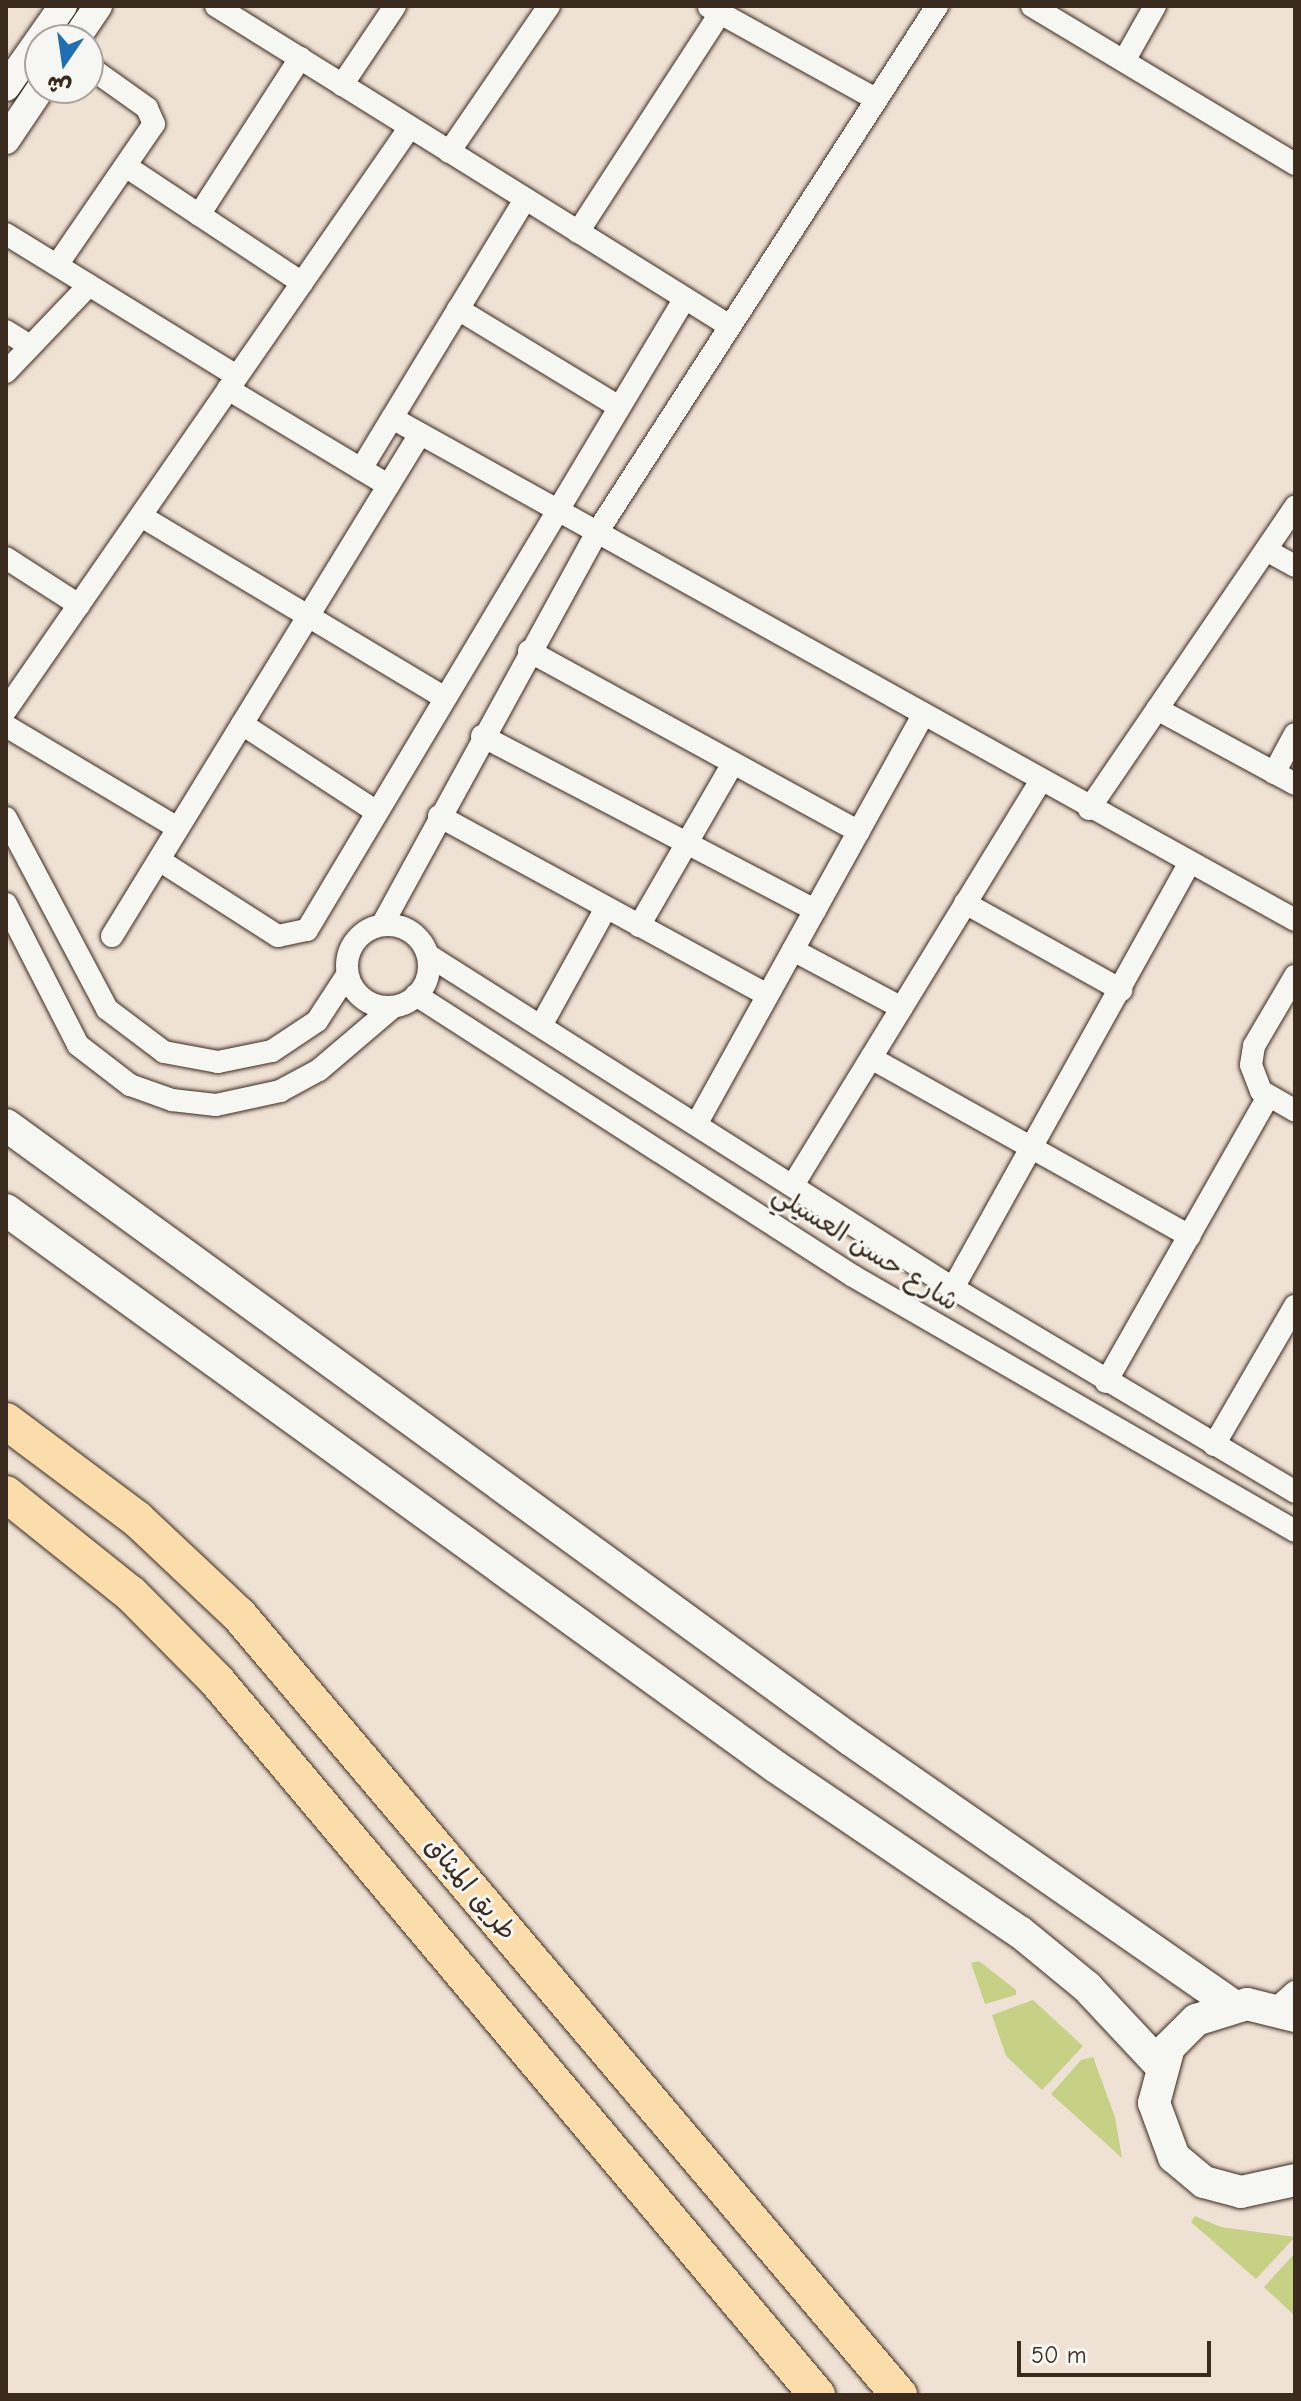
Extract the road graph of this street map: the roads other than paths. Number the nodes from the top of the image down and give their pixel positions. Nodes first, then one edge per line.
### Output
1 (63, 6) edge
2 (98, 6) edge
3 (216, 6) edge
4 (395, 6) edge
5 (549, 6) edge
6 (937, 6) edge
7 (1032, 6) edge
8 (1155, 6) edge
9 (714, 10) edge
10 (246, 14) edge
11 (86, 24) edge
12 (300, 58) junction
13 (1124, 61) junction
14 (104, 79) edge
15 (342, 85) junction
16 (6, 87) edge
17 (876, 99) junction
18 (30, 104) edge
19 (410, 127) junction
20 (6, 140) edge
21 (449, 152) junction
22 (1295, 164) edge
23 (127, 167) junction
24 (525, 199) junction
25 (199, 215) junction
26 (578, 232) junction
27 (6, 234) edge
28 (57, 265) junction
29 (302, 283) junction
30 (89, 285) junction
31 (685, 298) junction
32 (458, 309) junction
33 (728, 325) junction
34 (6, 331) edge
35 (30, 346) junction
36 (6, 372) edge
37 (233, 383) junction
38 (619, 407) junction
39 (392, 418) junction
40 (420, 434) junction
41 (361, 469) junction
42 (388, 485) junction
43 (1295, 507) edge
44 (557, 511) junction
45 (141, 516) junction
46 (596, 534) junction
47 (1266, 550) junction
48 (6, 558) edge
49 (1295, 566) edge
50 (79, 605) junction
51 (308, 615) junction
52 (529, 651) junction
53 (445, 698) junction
54 (1157, 709) junction
55 (6, 710) edge
56 (923, 716) junction
57 (242, 724) junction
58 (6, 726) edge
59 (1295, 734) edge
60 (482, 736) junction
61 (733, 763) junction
62 (1274, 773) junction
63 (1040, 782) junction
64 (1295, 784) edge
65 (1089, 809) junction
66 (377, 812) junction
67 (439, 816) junction
68 (6, 818) edge
69 (178, 828) junction
70 (859, 832) junction
71 (686, 843) junction
72 (159, 860) junction
73 (1190, 863) junction
74 (965, 903) junction
75 (6, 904) edge
76 (606, 908) junction
77 (815, 910) junction
78 (1292, 911) edge
79 (382, 925) junction
80 (639, 926) junction
81 (112, 936) dead end
82 (793, 950) junction
83 (428, 955) junction
84 (347, 975) junction
85 (1295, 976) edge
86 (1121, 990) junction
87 (416, 995) junction
88 (767, 995) junction
89 (393, 1007) junction
90 (902, 1008) junction
91 (542, 1024) junction
92 (871, 1058) junction
93 (1268, 1097) junction
94 (1295, 1111) edge
95 (697, 1123) junction
96 (6, 1125) edge
97 (1033, 1148) junction
98 (793, 1185) junction
99 (6, 1210) edge
100 (1190, 1236) junction
101 (953, 1288) junction
102 (1295, 1306) edge
103 (1106, 1382) junction
104 (6, 1421) edge
105 (1214, 1445) junction
106 (1295, 1492) edge
107 (6, 1494) edge
108 (1295, 1531) edge
109 (1232, 2005) junction
110 (1289, 2005) edge
111 (1160, 2065) junction
112 (1295, 2180) edge
113 (817, 2395) edge
114 (899, 2395) edge

1 - 16 street
2 - 11 street
3 - 10 street
4 - 15 street
5 - 21 street
6 - 17 street
7 - 13 street
8 - 13 street
9 - 17 street
9 - 26 street
10 - 12 street
12 - 15 street
12 - 25 street
13 - 22 street
14 - 23 street
15 - 19 street
17 - 33 street
18 - 20 street
19 - 21 street
19 - 29 street
21 - 24 street
23 - 25 street
23 - 28 street
24 - 26 street
24 - 32 street
25 - 29 street
26 - 31 street
27 - 28 street
28 - 30 street
29 - 37 street
30 - 35 street
30 - 37 street
31 - 33 street
31 - 38 street
32 - 38 street
32 - 39 street
33 - 46 street
34 - 35 street
35 - 36 street
37 - 41 street
37 - 45 street
38 - 44 street
39 - 40 street
39 - 41 street
40 - 42 street
40 - 44 street
41 - 42 street
42 - 51 street
43 - 47 street
44 - 46 street
44 - 53 street
45 - 50 street
45 - 51 street
46 - 52 street
46 - 56 street
47 - 49 street
47 - 54 street
48 - 50 street
50 - 55 street
51 - 53 street
51 - 57 street
52 - 60 street
52 - 61 street
53 - 66 street
54 - 62 street
54 - 65 street
56 - 63 street
56 - 70 street
57 - 66 street
57 - 69 street
58 - 69 street
59 - 62 street
60 - 67 street
60 - 71 street
61 - 70 street
61 - 71 street
62 - 64 street
63 - 65 street
63 - 74 street
65 - 73 street
66 - 72 street
67 - 76 street
67 - 79 street
68 - 84 street
69 - 72 street
70 - 77 street
71 - 77 street
71 - 80 street
72 - 81 street
73 - 78 street
73 - 86 street
74 - 86 street
74 - 90 street
75 - 89 street
76 - 80 street
76 - 91 street
77 - 82 street
79 - 83 street
79 - 84 street
80 - 88 street
82 - 88 street
82 - 90 street
83 - 87 street
83 - 91 street, شارع حسن العسيلي
84 - 89 street
85 - 93 street
86 - 97 street
87 - 89 street
87 - 108 street, شارع حسن العسيلي
88 - 95 street
90 - 92 street
91 - 95 street, شارع حسن العسيلي
92 - 97 street
92 - 98 street
93 - 94 street
93 - 100 street
95 - 98 street, شارع حسن العسيلي
96 - 109 main road
97 - 100 street
97 - 101 street
98 - 101 street, شارع حسن العسيلي
99 - 111 main road
100 - 103 street
101 - 103 street, شارع حسن العسيلي
102 - 105 street
103 - 105 street, شارع حسن العسيلي
104 - 114 main road, طريق الميثاق
105 - 106 street, شارع حسن العسيلي
107 - 113 main road
109 - 110 main road
109 - 111 main road
111 - 112 main road

